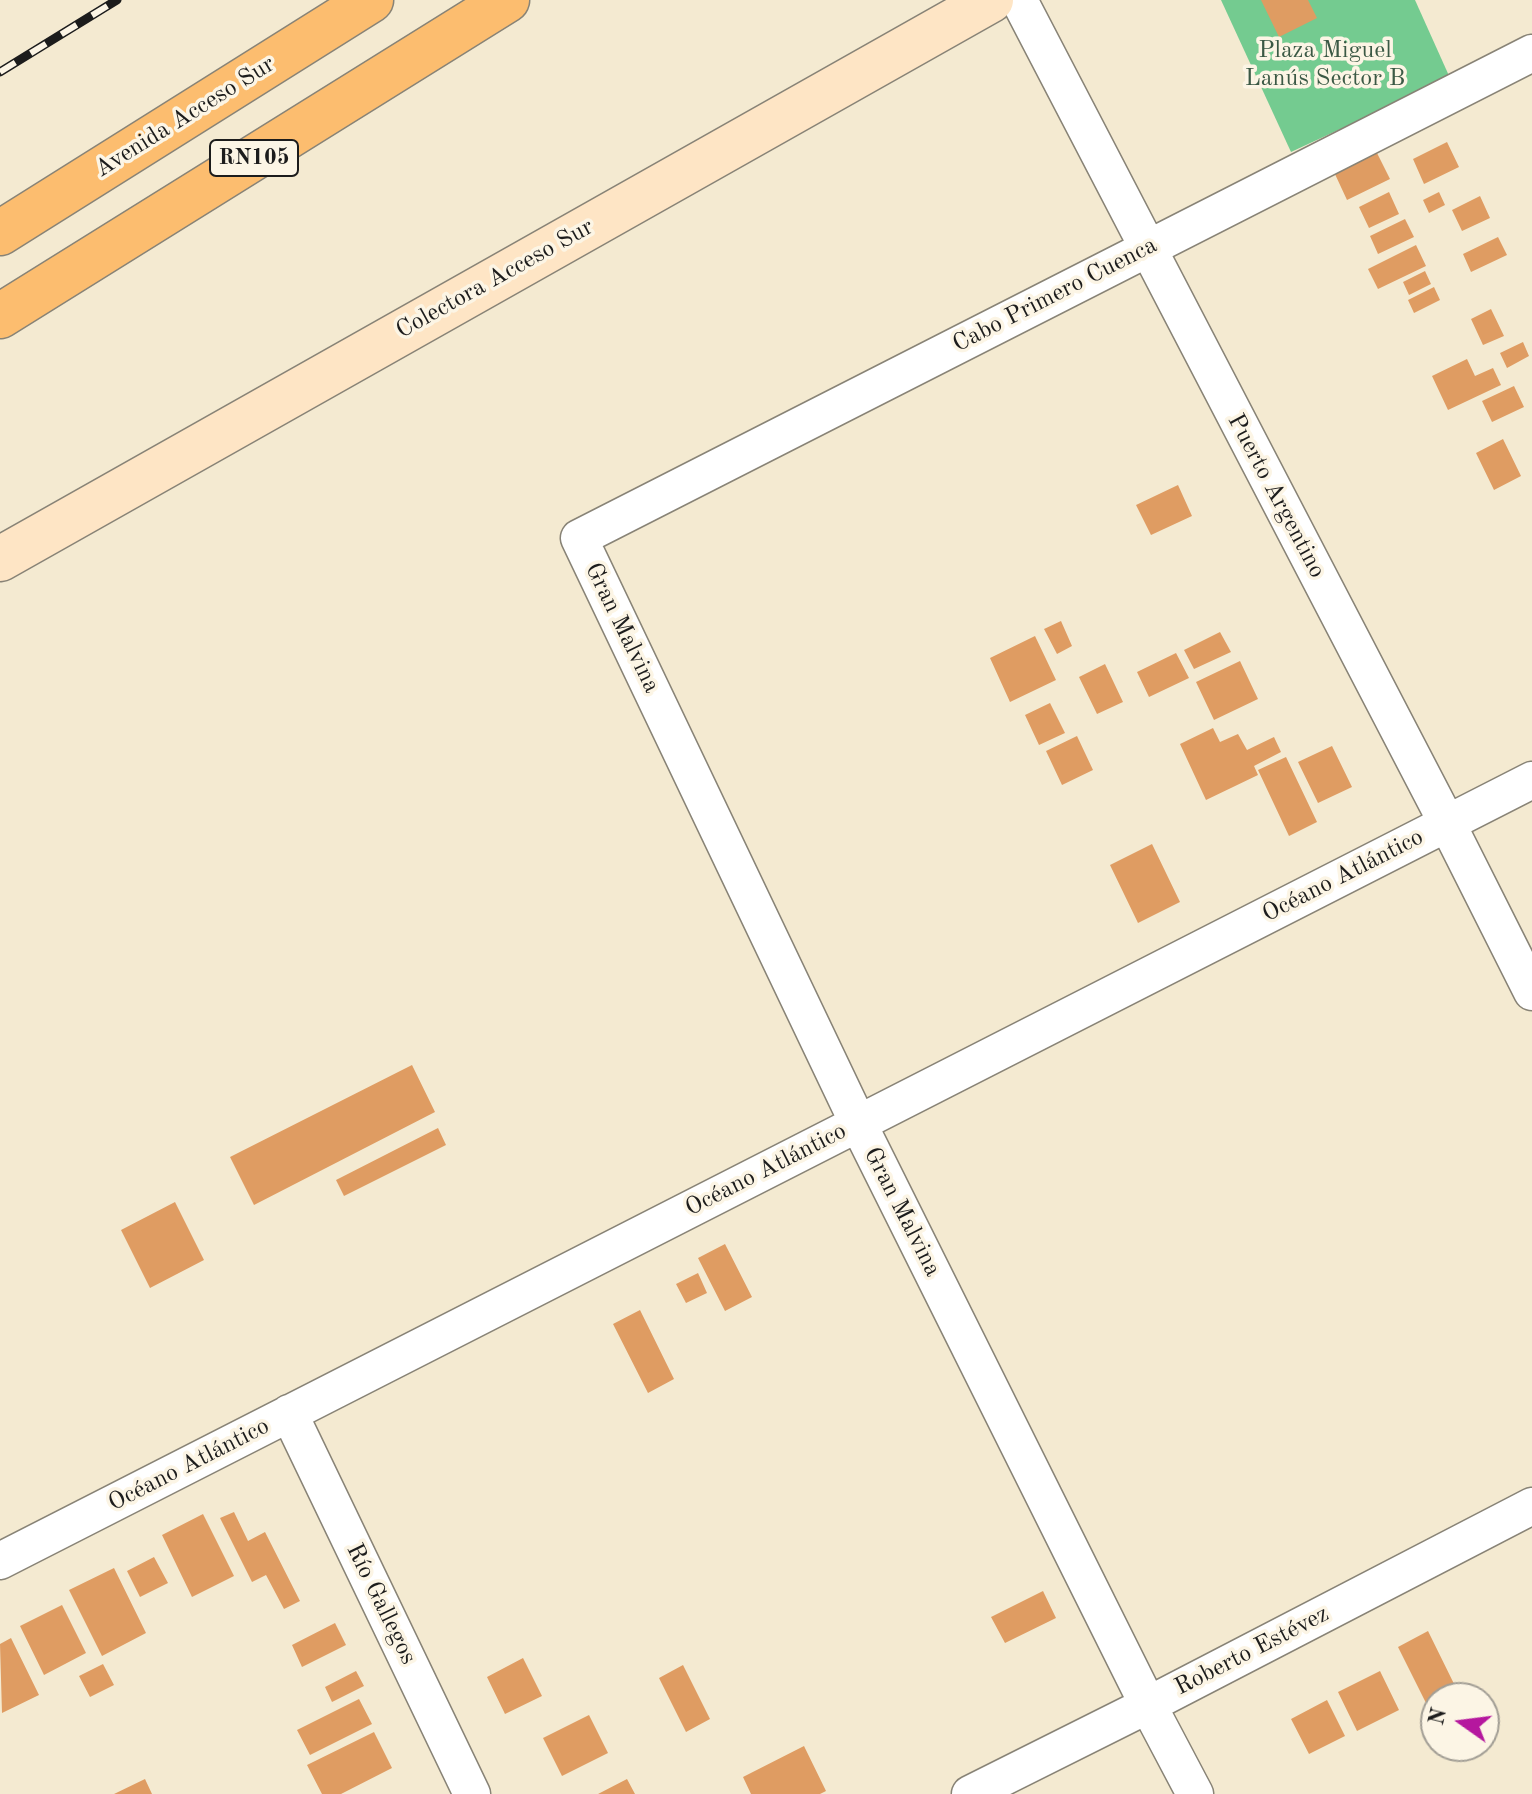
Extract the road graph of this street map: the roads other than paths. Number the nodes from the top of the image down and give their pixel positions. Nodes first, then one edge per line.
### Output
1 (371, 0) edge
2 (507, 0) edge
3 (991, 0) edge
4 (1019, 0) edge
5 (1532, 53) edge
6 (0, 233) edge
7 (1147, 248) junction
8 (0, 316) edge
9 (579, 538) joint
10 (0, 559) edge
11 (1532, 780) edge
12 (1447, 823) junction
13 (1532, 992) edge
14 (858, 1123) junction
15 (289, 1413) junction
16 (1532, 1506) edge
17 (0, 1561) edge
18 (1148, 1705) junction
19 (472, 1794) edge
20 (970, 1794) edge
21 (1195, 1794) edge

1 - 6 highway, Avenida Acceso Sur / RN105
2 - 8 highway, RN105
3 - 10 main road, Colectora Acceso Sur
4 - 7 street, Puerto Argentino
5 - 7 street, Cabo Primero Cuenca
7 - 9 street, Cabo Primero Cuenca
7 - 12 street, Puerto Argentino
9 - 14 street, Gran Malvina
11 - 12 street, Océano Atlántico
12 - 13 street, Puerto Argentino
12 - 14 street, Océano Atlántico
14 - 15 street, Océano Atlántico
14 - 18 street, Gran Malvina
15 - 17 street, Océano Atlántico
15 - 19 street, Río Gallegos
16 - 18 street, Roberto Estévez
18 - 20 street, Roberto Estévez
18 - 21 street, Gran Malvina

